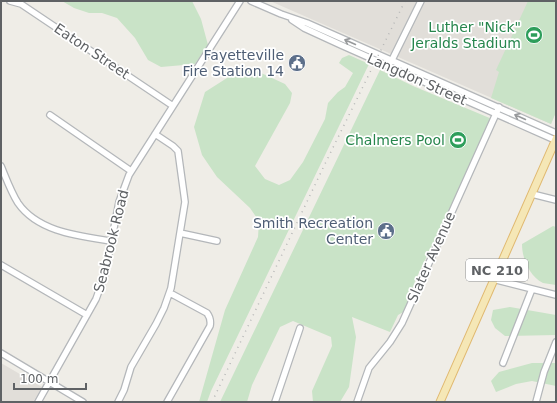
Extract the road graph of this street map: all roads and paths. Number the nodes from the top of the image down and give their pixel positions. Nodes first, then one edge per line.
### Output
1 (10, 1) edge
2 (240, 1) edge
3 (251, 1) edge
4 (421, 1) edge
5 (281, 14) junction
6 (392, 60) junction
7 (389, 66) junction
8 (172, 106) junction
9 (498, 107) junction
10 (495, 114) junction
11 (50, 115) dead end
12 (155, 134) junction
13 (556, 137) edge
14 (1, 166) edge
15 (131, 171) junction
16 (532, 194) junction
17 (556, 200) edge
18 (180, 233) junction
19 (111, 241) junction
20 (218, 241) dead end
21 (1, 265) edge
22 (493, 279) junction
23 (532, 289) junction
24 (170, 293) junction
25 (556, 296) edge
26 (87, 315) junction
27 (300, 328) dead end
28 (556, 342) edge
29 (1, 354) edge
30 (503, 363) dead end
31 (49, 381) junction
32 (38, 402) edge
33 (84, 402) edge
34 (118, 402) edge
35 (167, 402) edge
36 (275, 402) edge
37 (357, 402) edge
38 (440, 402) edge
39 (536, 402) edge

1 - 8 street, Eaton Street
2 - 8 street, Seabrook Road
3 - 5 street, Langdon Street
4 - 6 street
6 -> 5 street, Langdon Street
5 - 7 street, Langdon Street
6 - 7 street
6 - 9 street, Langdon Street
7 - 10 street, Langdon Street
8 - 12 street, Seabrook Road
9 - 10 street, Slater Avenue
13 -> 9 street, Langdon Street
10 - 13 street, Langdon Street
10 - 37 street, Slater Avenue
11 - 15 street
12 - 15 street, Seabrook Road
12 - 18 street
13 - 16 main road, NC 210
14 - 19 street
15 - 19 street, Seabrook Road
16 - 17 street
16 - 22 main road, NC 210
18 - 20 street
18 - 24 street
19 - 26 street, Seabrook Road
21 - 26 street
22 - 23 street
22 - 38 main road, NC 210
23 - 25 street
23 - 30 street
24 - 34 street
24 - 35 street
26 - 31 street, Seabrook Road
27 - 36 street
28 - 39 street
29 - 31 street
31 - 32 street, Seabrook Road
31 - 33 street

